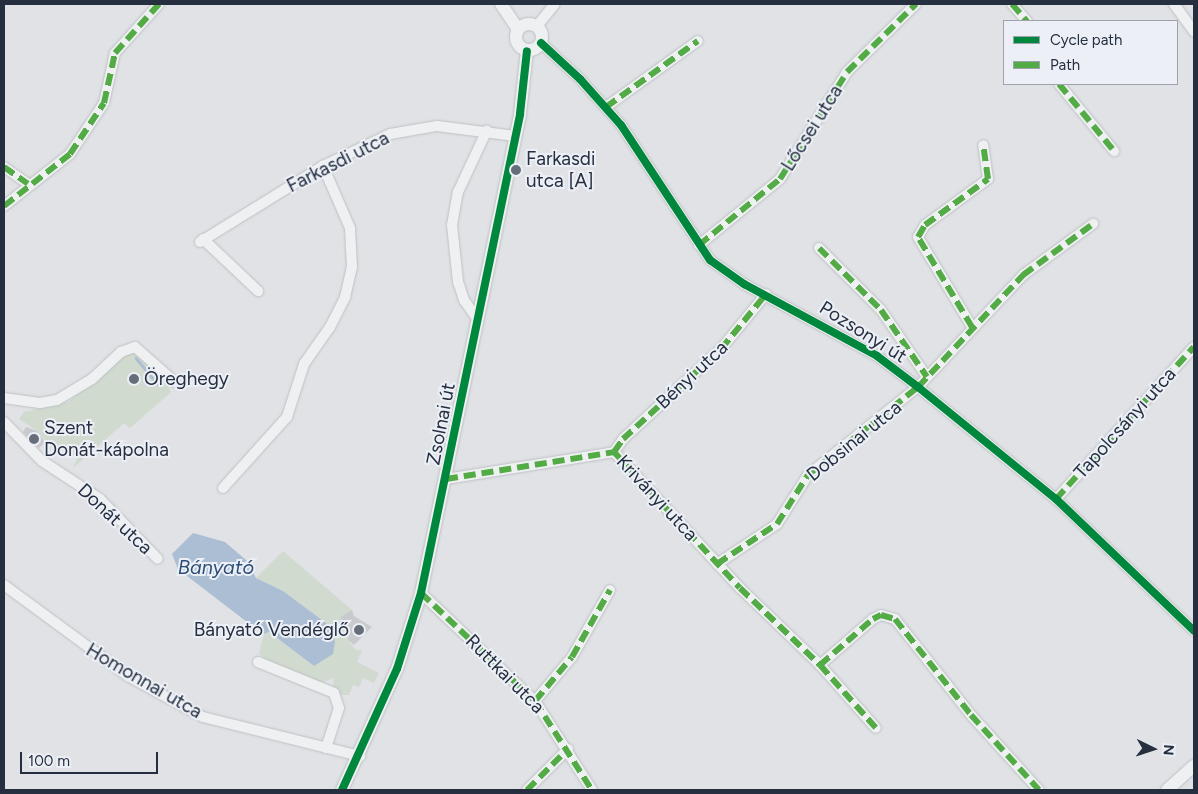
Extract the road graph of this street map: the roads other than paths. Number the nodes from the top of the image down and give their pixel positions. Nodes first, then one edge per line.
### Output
1 (159, 4) edge
2 (501, 4) edge
3 (555, 4) edge
4 (916, 4) edge
5 (1012, 4) edge
6 (1174, 4) edge
7 (1026, 20) edge
8 (537, 26) junction
9 (518, 30) junction
10 (1194, 32) edge
11 (698, 41) dead end
12 (541, 43) junction
13 (526, 51) junction
14 (1060, 85) edge
15 (606, 107) junction
16 (486, 130) junction
17 (515, 136) junction
18 (983, 145) dead end
19 (1114, 151) dead end
20 (323, 166) junction
21 (4, 167) edge
22 (28, 184) junction
23 (4, 206) edge
24 (1093, 224) dead end
25 (700, 245) junction
26 (819, 248) dead end
27 (258, 291) dead end
28 (766, 294) junction
29 (478, 320) junction
30 (972, 327) junction
31 (1194, 347) edge
32 (927, 377) junction
33 (174, 382) dead end
34 (918, 387) junction
35 (4, 398) edge
36 (4, 422) edge
37 (614, 452) junction
38 (446, 479) junction
39 (222, 488) dead end
40 (1056, 499) junction
41 (158, 559) dead end
42 (717, 564) junction
43 (4, 585) edge
44 (610, 590) dead end
45 (421, 594) junction
46 (1194, 631) edge
47 (258, 662) dead end
48 (820, 665) junction
49 (535, 701) junction
50 (876, 728) dead end
51 (326, 748) junction
52 (568, 749) junction
53 (360, 756) junction
54 (1194, 766) edge
55 (342, 790) edge
56 (527, 790) edge
57 (592, 790) edge
58 (1039, 790) edge
59 (1166, 790) edge

1 - 22 street
2 - 9 street
3 - 8 street
4 - 25 street, Lőcsei utca
5 - 7 street
6 - 10 street
8 - 9 street
8 - 12 street
9 - 13 street
11 - 15 street
12 - 13 street
12 - 15 street, Pozsonyi út
13 - 17 street, Zsolnai út
14 - 19 street
15 - 25 street, Pozsonyi út
16 - 17 street, Farkasdi utca
16 - 20 street, Farkasdi utca
16 - 29 street
17 - 29 street, Zsolnai út
18 - 30 street
20 - 27 street, Farkasdi utca
20 - 39 street
21 - 22 street
22 - 23 street
24 - 30 street, Dobsinai utca
25 - 28 street, Pozsonyi út
26 - 32 street
28 - 34 street, Pozsonyi út
28 - 37 street, Bényi utca
29 - 38 street, Zsolnai út
30 - 32 street, Dobsinai utca
31 - 40 street, Tapolcsányi utca
32 - 34 street, Dobsinai utca
33 - 35 street
34 - 40 street, Pozsonyi út
34 - 42 street, Dobsinai utca
36 - 41 street, Donát utca
37 - 38 street, Kriványi utca
37 - 42 street, Kriványi utca
38 - 45 street, Zsolnai út
40 - 46 street, Pozsonyi út
42 - 48 street, Kriványi utca
43 - 51 street, Homonnai utca
44 - 49 street
45 - 49 street, Ruttkai utca
45 - 53 street, Zsolnai út
47 - 51 street
48 - 50 street, Kriványi utca
48 - 58 street
49 - 52 street, Ruttkai utca
51 - 53 street, Homonnai utca
52 - 56 street
52 - 57 street, Ruttkai utca
53 - 55 street, Zsolnai út
54 - 59 street

